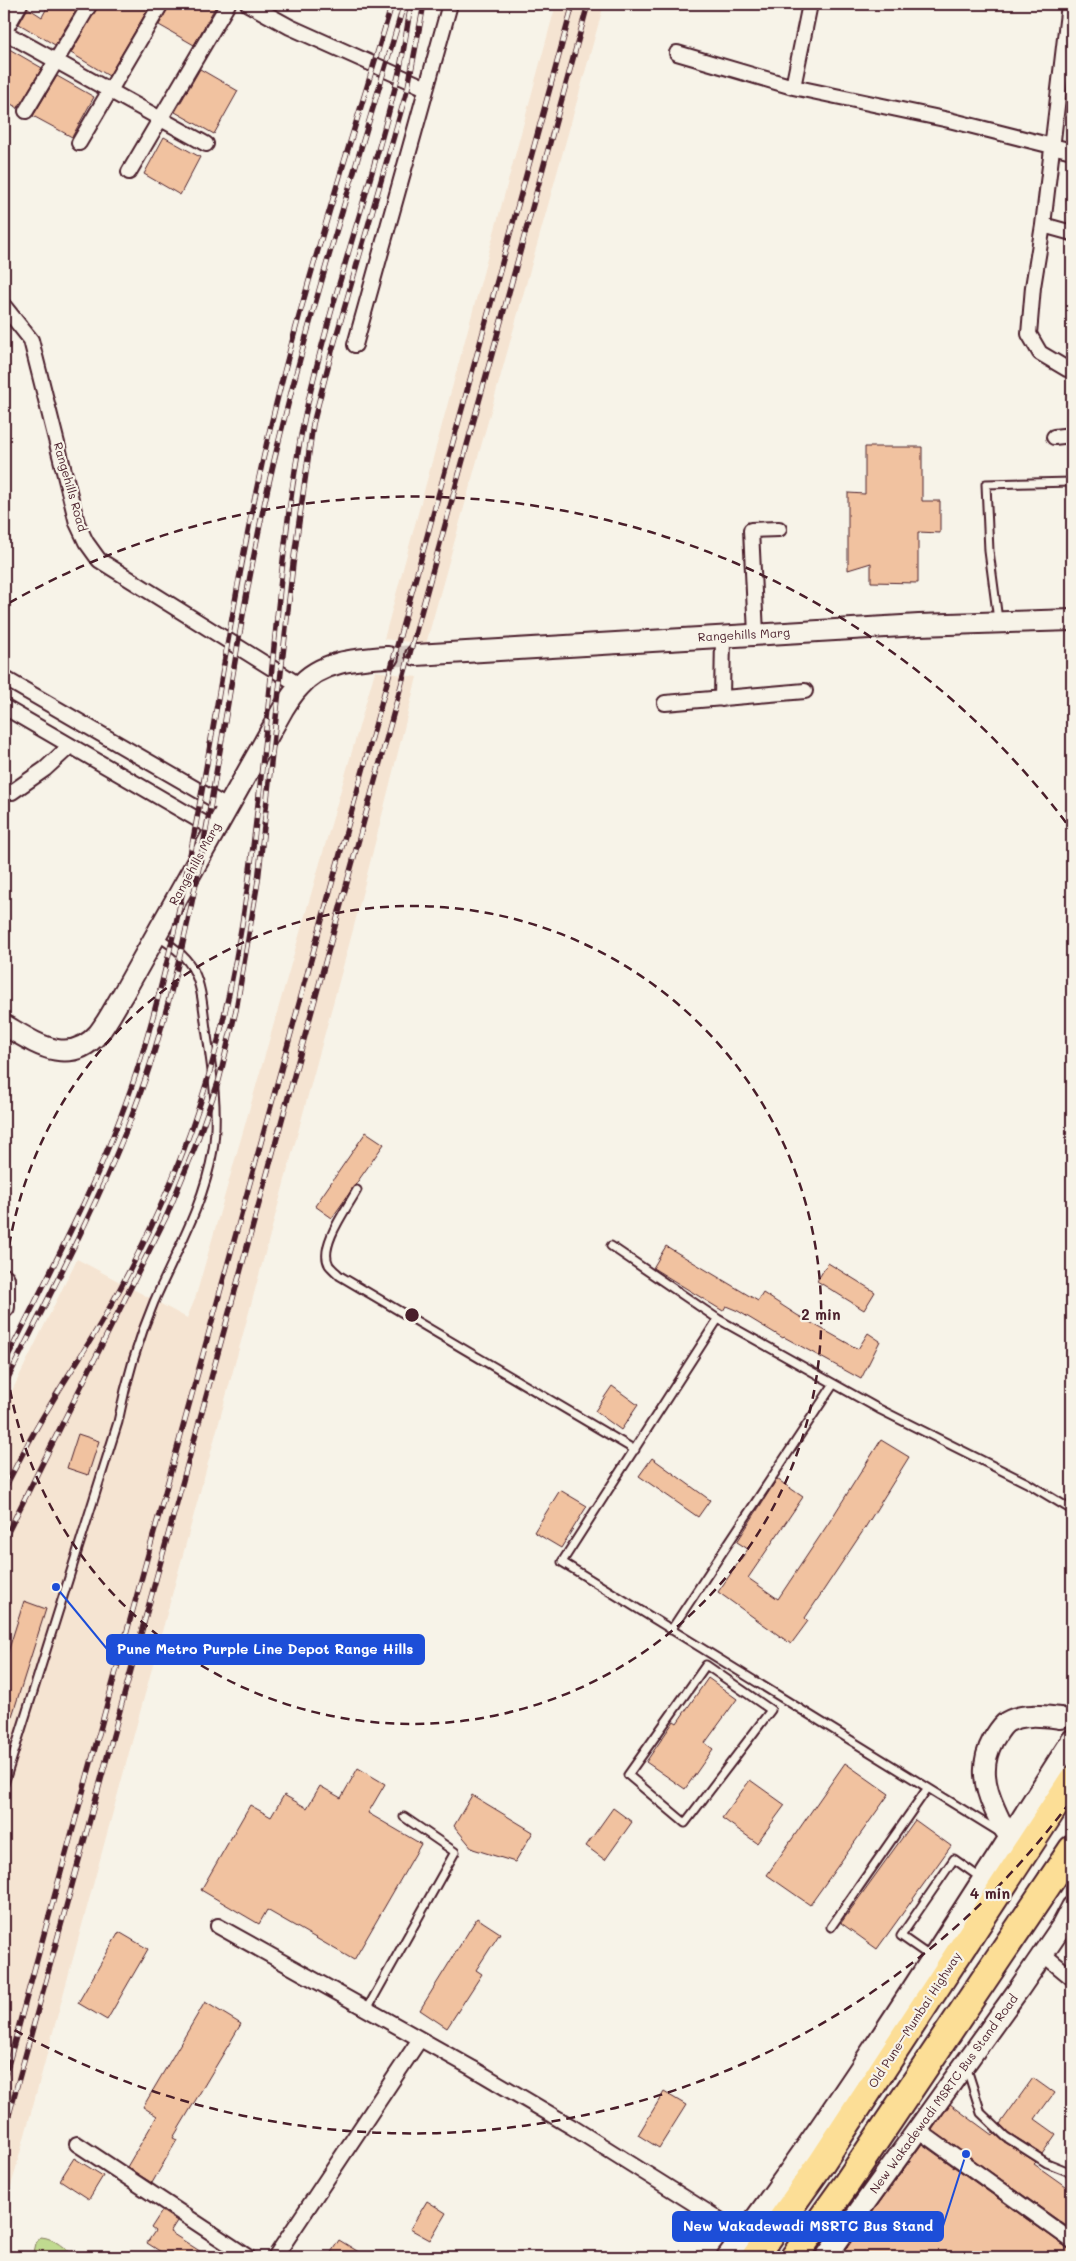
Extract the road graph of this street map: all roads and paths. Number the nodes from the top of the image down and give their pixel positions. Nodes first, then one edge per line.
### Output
1 (20, 4) edge
2 (90, 4) edge
3 (160, 4) edge
4 (228, 4) edge
5 (248, 4) edge
6 (450, 4) edge
7 (810, 4) edge
8 (1069, 4) edge
9 (4, 32) edge
10 (677, 53) dead end
11 (55, 61) junction
12 (793, 87) junction
13 (426, 88) junction
14 (110, 92) junction
15 (26, 111) dead end
16 (160, 118) junction
17 (79, 143) dead end
18 (206, 144) dead end
19 (1051, 147) junction
20 (1072, 152) edge
21 (129, 172) dead end
22 (1043, 226) junction
23 (1072, 233) edge
24 (4, 306) edge
25 (355, 345) dead end
26 (1072, 370) edge
27 (1072, 435) edge
28 (1054, 437) dead end
29 (1072, 482) edge
30 (779, 529) dead end
31 (1072, 620) edge
32 (998, 622) junction
33 (756, 634) junction
34 (723, 636) junction
35 (416, 655) tunnel mouth
36 (388, 657) tunnel mouth
37 (4, 678) edge
38 (300, 685) junction
39 (805, 691) dead end
40 (722, 699) junction
41 (665, 703) dead end
42 (4, 707) edge
43 (70, 746) junction
44 (4, 791) edge
45 (227, 807) junction
46 (214, 829) junction
47 (155, 936) junction
48 (4, 1025) edge
49 (357, 1190) dead end
50 (612, 1246) dead end
51 (4, 1279) edge
52 (4, 1308) edge
53 (718, 1320) junction
54 (834, 1385) junction
55 (635, 1450) junction
56 (1072, 1510) edge
57 (671, 1630) junction
58 (713, 1657) junction
59 (706, 1665) junction
60 (1060, 1718) tunnel mouth
61 (1072, 1740) edge
62 (1072, 1780) edge
63 (4, 1784) edge
64 (927, 1789) junction
65 (404, 1817) dead end
66 (1018, 1843) junction
67 (1068, 1861) edge
68 (982, 1880) junction
69 (1072, 1908) edge
70 (218, 1926) dead end
71 (831, 1927) dead end
72 (1043, 1954) junction
73 (932, 1958) junction
74 (1072, 1978) edge
75 (367, 2009) junction
76 (420, 2039) junction
77 (965, 2063) junction
78 (918, 2130) junction
79 (78, 2144) dead end
80 (1072, 2173) edge
81 (1072, 2241) edge
82 (749, 2246) edge
83 (248, 2257) edge
84 (275, 2257) edge
85 (727, 2257) edge
86 (794, 2257) edge
87 (826, 2257) edge

1 - 9 street
2 - 11 street
3 - 14 street
4 - 16 street
5 - 13 street
6 - 13 street
7 - 12 street
8 - 19 street
9 - 11 street
10 - 12 street
11 - 14 street
11 - 15 street
12 - 19 street
13 - 25 street
14 - 16 street
14 - 17 street
16 - 18 street
16 - 21 street
19 - 20 street
19 - 22 street
22 - 23 street
22 - 26 street
24 - 38 street, Rangehills Road
27 - 28 street
29 - 32 lane
30 - 33 street
31 - 32 main road, Rangehills Marg
32 - 33 main road, Rangehills Marg
33 - 34 main road, Rangehills Marg
34 - 35 main road, Rangehills Marg
34 - 40 street
36 - 38 main road, Rangehills Marg
37 - 45 street
38 - 45 main road, Rangehills Marg
39 - 40 street
40 - 41 street
42 - 43 street
43 - 44 street
43 - 46 street
45 - 46 main road, Rangehills Marg
46 - 47 main road, Rangehills Marg
47 - 48 main road, Rangehills Marg
47 - 63 lane
49 - 55 lane
50 - 53 lane
51 - 52 main road
53 - 54 lane
53 - 55 lane
54 - 56 lane
54 - 57 lane
55 - 57 lane
57 - 58 lane
58 - 59 lane
58 - 64 lane
59 - 59 lane
60 - 66 main road
61 - 66 main road
62 - 66 highway, Old Pune–Mumbai Highway
64 - 66 lane
64 - 71 lane
65 - 75 lane
66 - 68 main road
66 - 82 highway, Old Pune–Mumbai Highway
67 - 86 highway
68 - 73 main road
68 - 73 lane
69 - 72 main road, New Wakadewadi MSRTC Bus Stand Road
70 - 75 street
72 - 74 street
72 - 77 main road, New Wakadewadi MSRTC Bus Stand Road
73 - 82 main road
75 - 76 street
76 - 82 street
76 - 84 street
77 - 78 main road, New Wakadewadi MSRTC Bus Stand Road
77 - 80 lane
78 - 81 street
78 - 87 main road, New Wakadewadi MSRTC Bus Stand Road
79 - 83 street
82 - 85 main road

